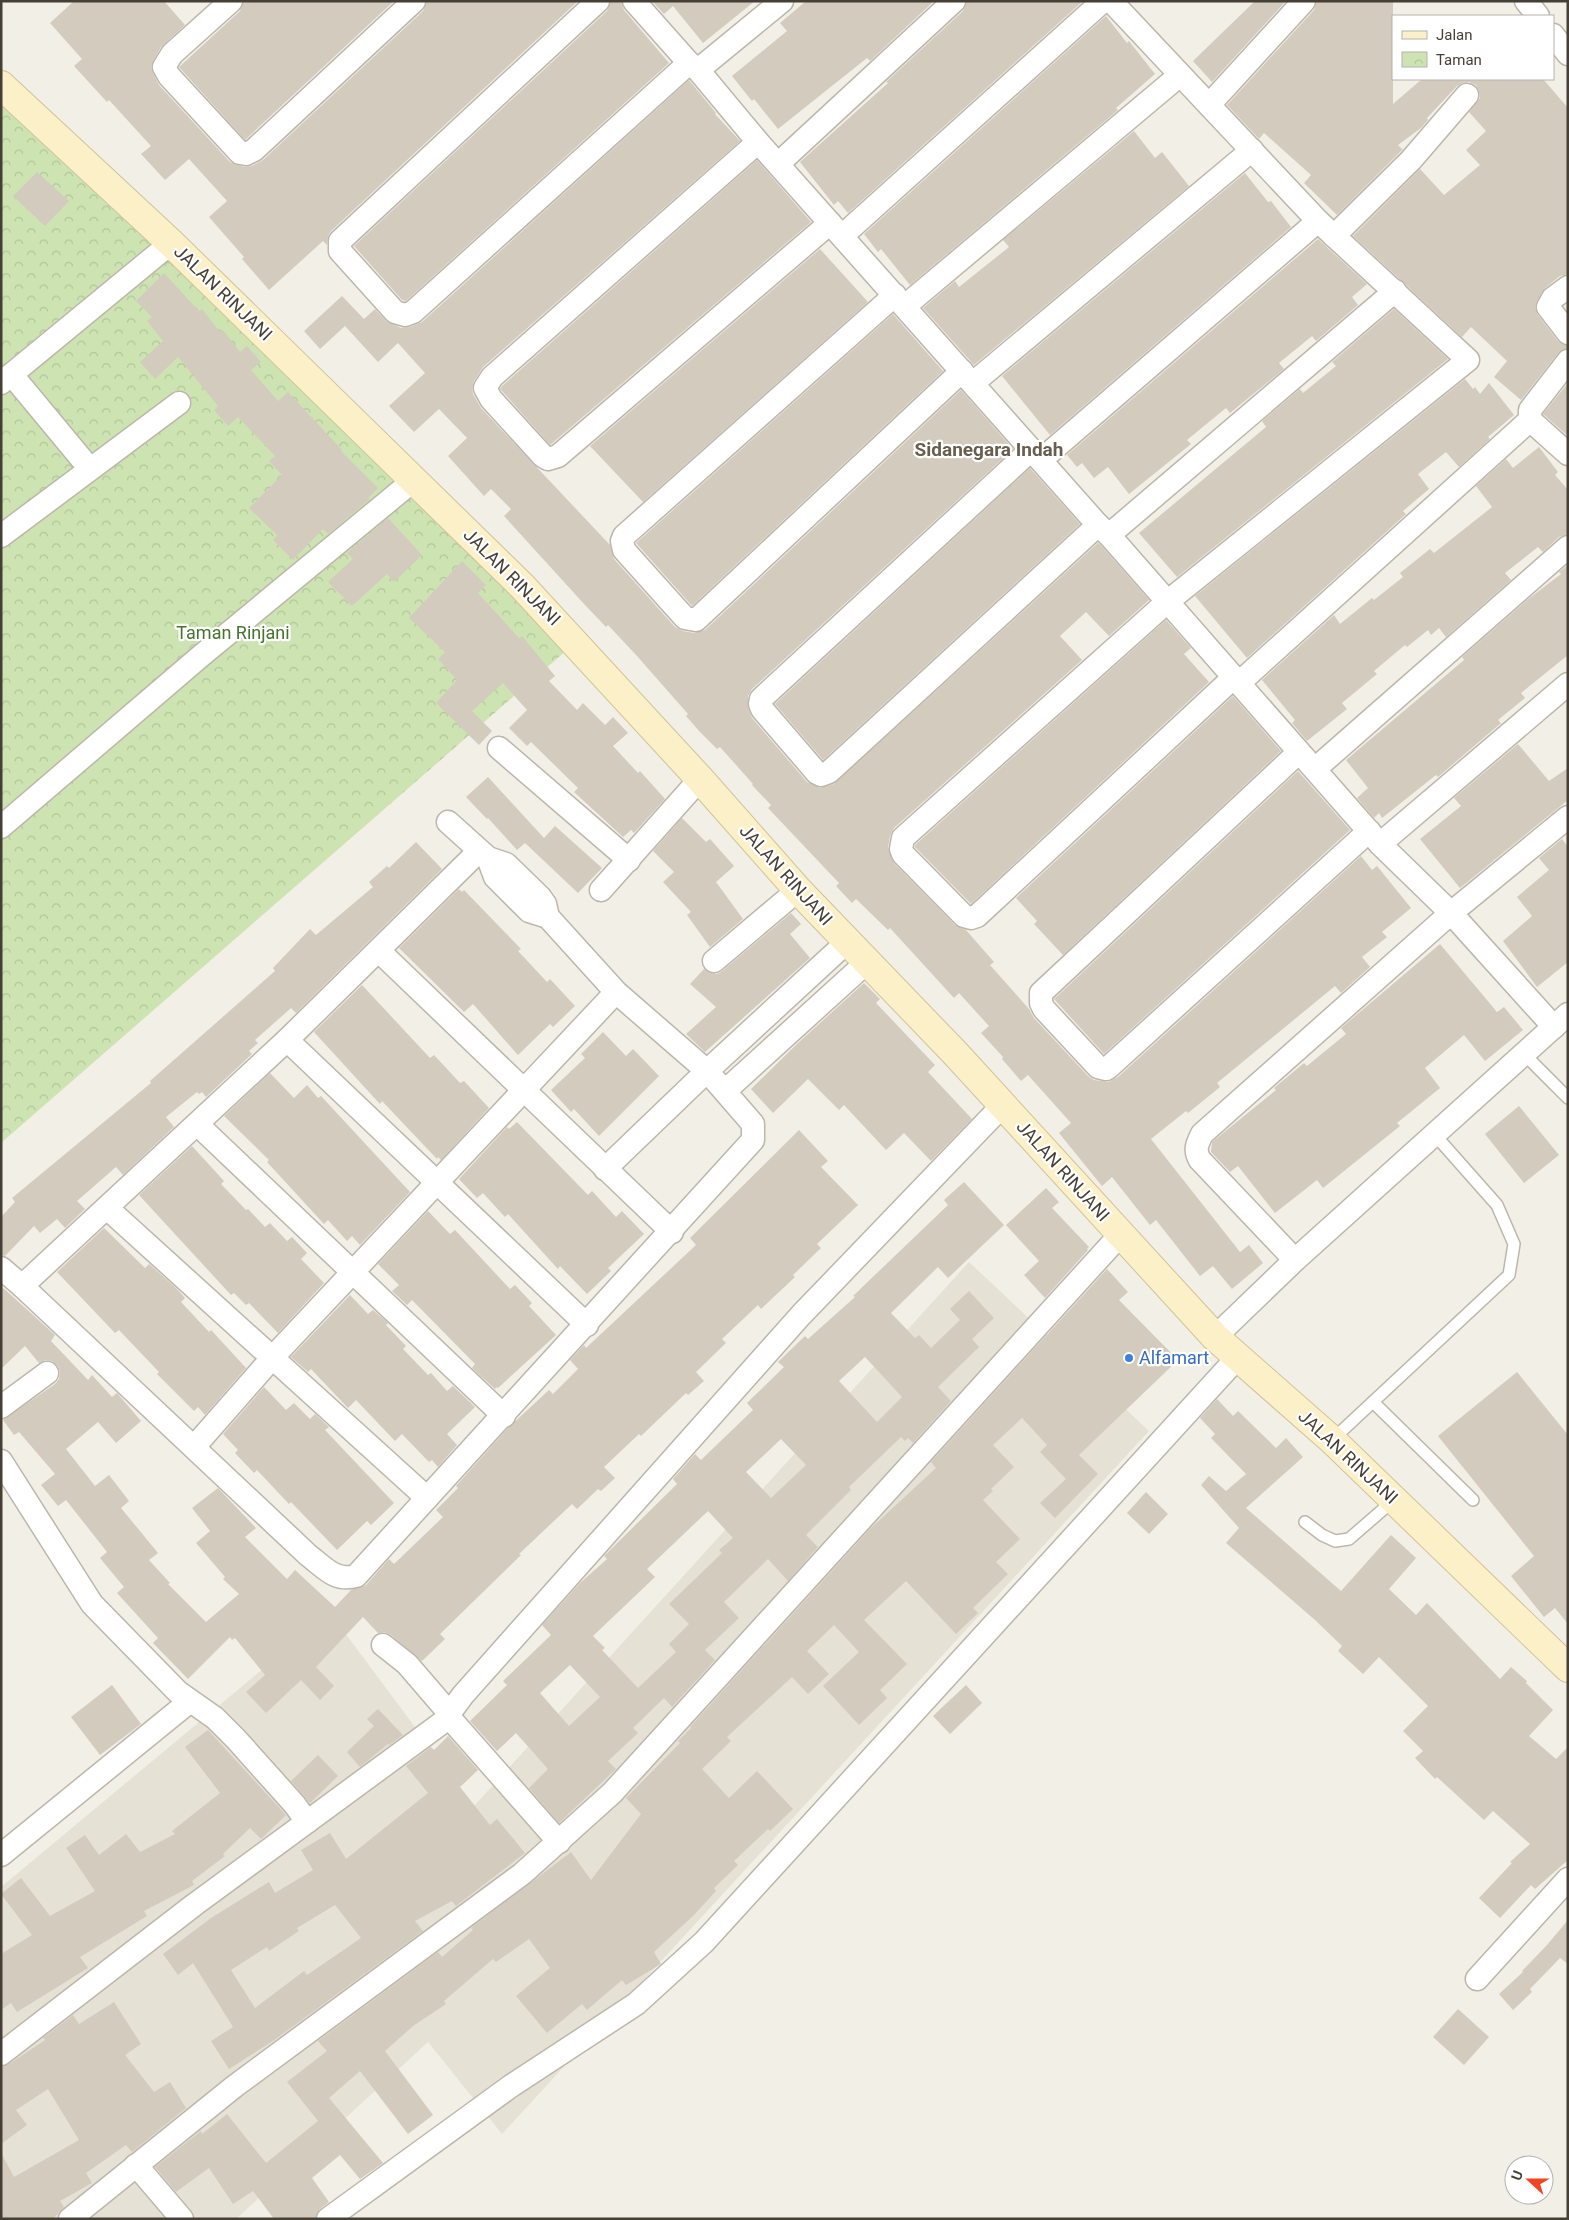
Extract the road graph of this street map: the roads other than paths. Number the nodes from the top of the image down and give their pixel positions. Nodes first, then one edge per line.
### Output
1 (414, 1) edge
2 (598, 1) edge
3 (634, 1) edge
4 (782, 1) edge
5 (954, 1) edge
6 (1103, 1) edge
7 (1304, 1) edge
8 (1526, 1) edge
9 (221, 4) edge
10 (1123, 5) edge
11 (1537, 15) edge
12 (1554, 36) edge
13 (1568, 54) edge
14 (693, 67) junction
15 (1180, 75) junction
16 (1, 85) edge
17 (1467, 95) dead end
18 (1209, 105) junction
19 (758, 142) junction
20 (1252, 150) junction
21 (778, 164) junction
22 (1326, 228) junction
23 (836, 229) junction
24 (171, 243) junction
25 (1568, 287) edge
26 (1395, 292) junction
27 (900, 301) junction
28 (1568, 333) edge
29 (1567, 363) edge
30 (967, 377) junction
31 (6, 378) edge
32 (179, 403) dead end
33 (1530, 420) junction
34 (1568, 454) edge
35 (1036, 455) junction
36 (90, 469) junction
37 (414, 480) junction
38 (1104, 530) junction
39 (1, 536) edge
40 (1568, 547) edge
41 (1167, 602) junction
42 (1236, 680) junction
43 (1568, 684) edge
44 (500, 748) dead end
45 (1299, 752) junction
46 (1314, 769) junction
47 (700, 779) junction
48 (1568, 818) edge
49 (448, 822) dead end
50 (1, 827) edge
51 (1375, 837) junction
52 (483, 854) junction
53 (629, 860) junction
54 (601, 890) dead end
55 (798, 890) junction
56 (1451, 913) junction
57 (846, 942) junction
58 (379, 951) junction
59 (714, 961) dead end
60 (866, 963) junction
61 (616, 992) junction
62 (1561, 1021) edge
63 (287, 1040) junction
64 (1524, 1054) junction
65 (707, 1071) junction
66 (725, 1091) junction
67 (524, 1092) junction
68 (1568, 1098) edge
69 (1003, 1106) junction
70 (198, 1125) junction
71 (1435, 1135) junction
72 (605, 1169) junction
73 (438, 1182) junction
74 (107, 1208) junction
75 (672, 1232) junction
76 (1121, 1234) junction
77 (1295, 1260) junction
78 (1, 1268) edge
79 (353, 1272) junction
80 (22, 1286) junction
81 (587, 1325) junction
82 (1215, 1337) junction
83 (273, 1357) junction
84 (1238, 1357) junction
85 (47, 1373) dead end
86 (1373, 1402) junction
87 (1, 1407) edge
88 (504, 1416) junction
89 (1332, 1440) junction
90 (194, 1447) junction
91 (1, 1461) edge
92 (427, 1498) junction
93 (1394, 1500) junction
94 (1473, 1500) dead end
95 (1305, 1522) dead end
96 (383, 1645) dead end
97 (1568, 1668) edge
98 (189, 1702) junction
99 (449, 1715) junction
100 (307, 1822) junction
101 (559, 1842) junction
102 (1, 1855) edge
103 (1568, 1879) edge
104 (1477, 1979) dead end
105 (1, 2054) edge
106 (136, 2165) junction
107 (70, 2219) edge
108 (182, 2219) edge
109 (328, 2219) edge

1 - 9 street
2 - 14 street
3 - 14 street
4 - 14 street
5 - 21 street
6 - 23 street
7 - 18 street
8 - 11 street
10 - 15 street
12 - 13 street
14 - 19 street
15 - 18 street
15 - 27 street
16 - 24 street, JALAN RINJANI
17 - 22 street
18 - 20 street
19 - 21 street
19 - 23 street
20 - 22 street
20 - 30 street
21 - 23 street
22 - 26 street
22 - 35 street
23 - 27 street
24 - 31 street
24 - 37 street, JALAN RINJANI
25 - 28 street
26 - 38 street
26 - 41 street
27 - 30 street
27 - 30 street
29 - 33 street
30 - 35 street
31 - 36 street
32 - 36 street
33 - 34 street
33 - 42 street
35 - 38 street
35 - 38 street
36 - 39 street
37 - 47 street, JALAN RINJANI
37 - 50 street
38 - 41 street
40 - 46 street
41 - 42 street
41 - 42 street
42 - 45 street
43 - 51 street
44 - 53 street
45 - 46 street
45 - 51 street
46 - 51 street
47 - 53 street
47 - 55 street, JALAN RINJANI
48 - 56 street
49 - 52 street
51 - 56 street
52 - 58 street
52 - 61 street
53 - 54 street
55 - 57 street, JALAN RINJANI
55 - 59 street
56 - 62 street
56 - 77 street
57 - 60 street, JALAN RINJANI
57 - 65 street
58 - 63 street
58 - 67 street
60 - 66 street
60 - 69 street, JALAN RINJANI
61 - 65 street
61 - 67 street
62 - 64 street
63 - 70 street
63 - 73 street
64 - 68 lane
64 - 71 street
65 - 66 street
65 - 72 street
66 - 75 street
67 - 72 street
67 - 73 street
69 - 76 street, JALAN RINJANI
69 - 99 street
70 - 74 street
70 - 79 street
71 - 77 street
71 - 86 lane
72 - 75 street
73 - 79 street
73 - 81 street
74 - 80 street
74 - 83 street
75 - 81 street
76 - 82 street, JALAN RINJANI
76 - 101 street
77 - 82 street
78 - 80 street
79 - 83 street
79 - 88 street
80 - 90 street
81 - 88 street
82 - 84 street, JALAN RINJANI
83 - 90 street
83 - 92 street
84 - 89 street, JALAN RINJANI
84 - 109 street
85 - 87 street
86 - 89 lane
86 - 94 lane
88 - 92 street
89 - 93 street, JALAN RINJANI
90 - 92 street
91 - 98 street
93 - 95 lane
93 - 97 street, JALAN RINJANI
96 - 99 street
98 - 100 street
98 - 102 street
99 - 100 street
99 - 101 street
100 - 105 street
101 - 106 street
103 - 104 street
106 - 107 street
106 - 108 street

